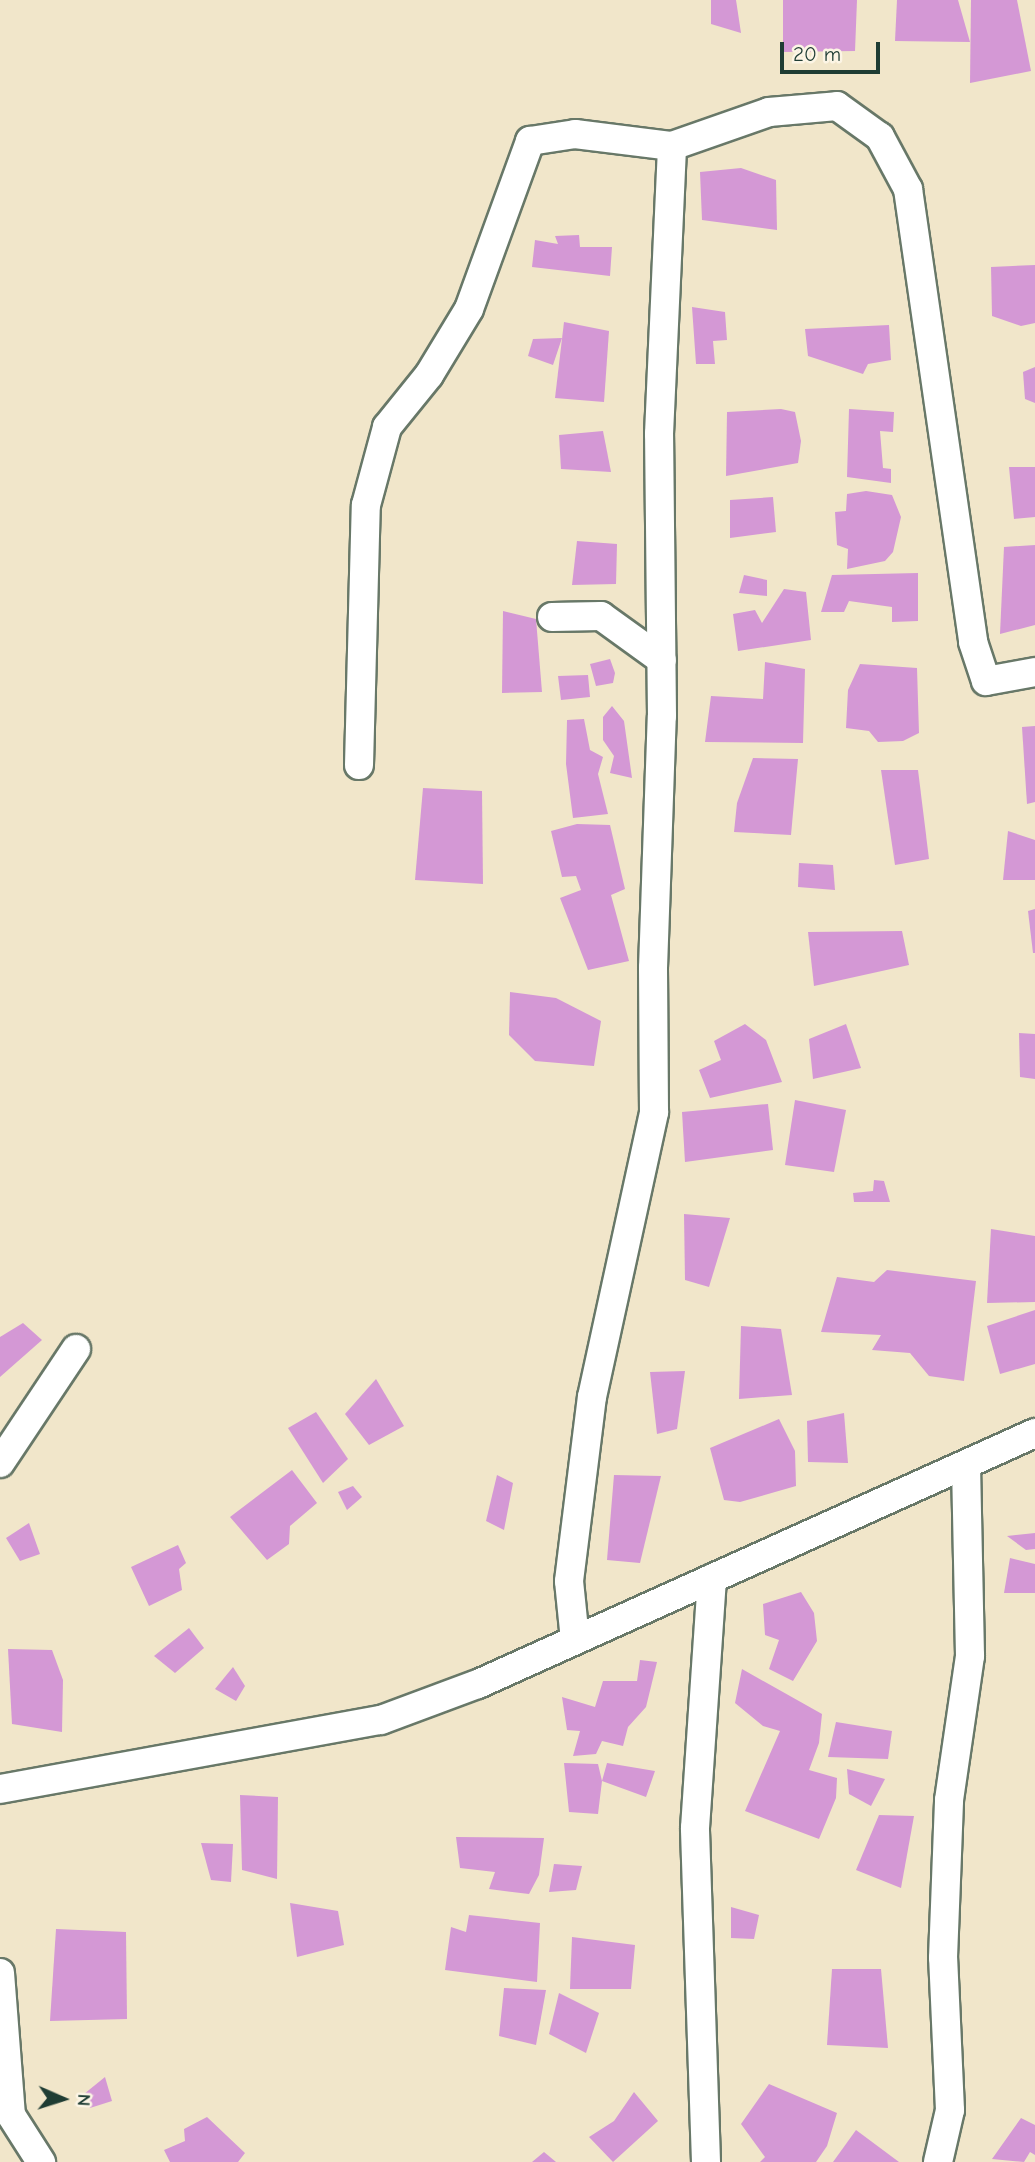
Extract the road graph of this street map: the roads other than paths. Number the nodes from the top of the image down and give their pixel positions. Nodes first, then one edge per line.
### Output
1 (671, 146) junction
2 (552, 617) dead end
3 (662, 660) junction
4 (1035, 672) edge
5 (359, 765) dead end
6 (76, 1349) dead end
7 (1035, 1433) edge
8 (0, 1463) edge
9 (966, 1465) junction
10 (712, 1579) junction
11 (575, 1640) junction
12 (0, 1790) edge
13 (0, 1973) edge
14 (41, 2162) edge
15 (706, 2162) edge
16 (938, 2162) edge

1 - 3 street
1 - 4 street
1 - 5 street
2 - 3 street
3 - 11 street
6 - 8 street
7 - 9 street
9 - 10 street
9 - 16 street
10 - 11 street
10 - 15 street
11 - 12 street
13 - 14 street

